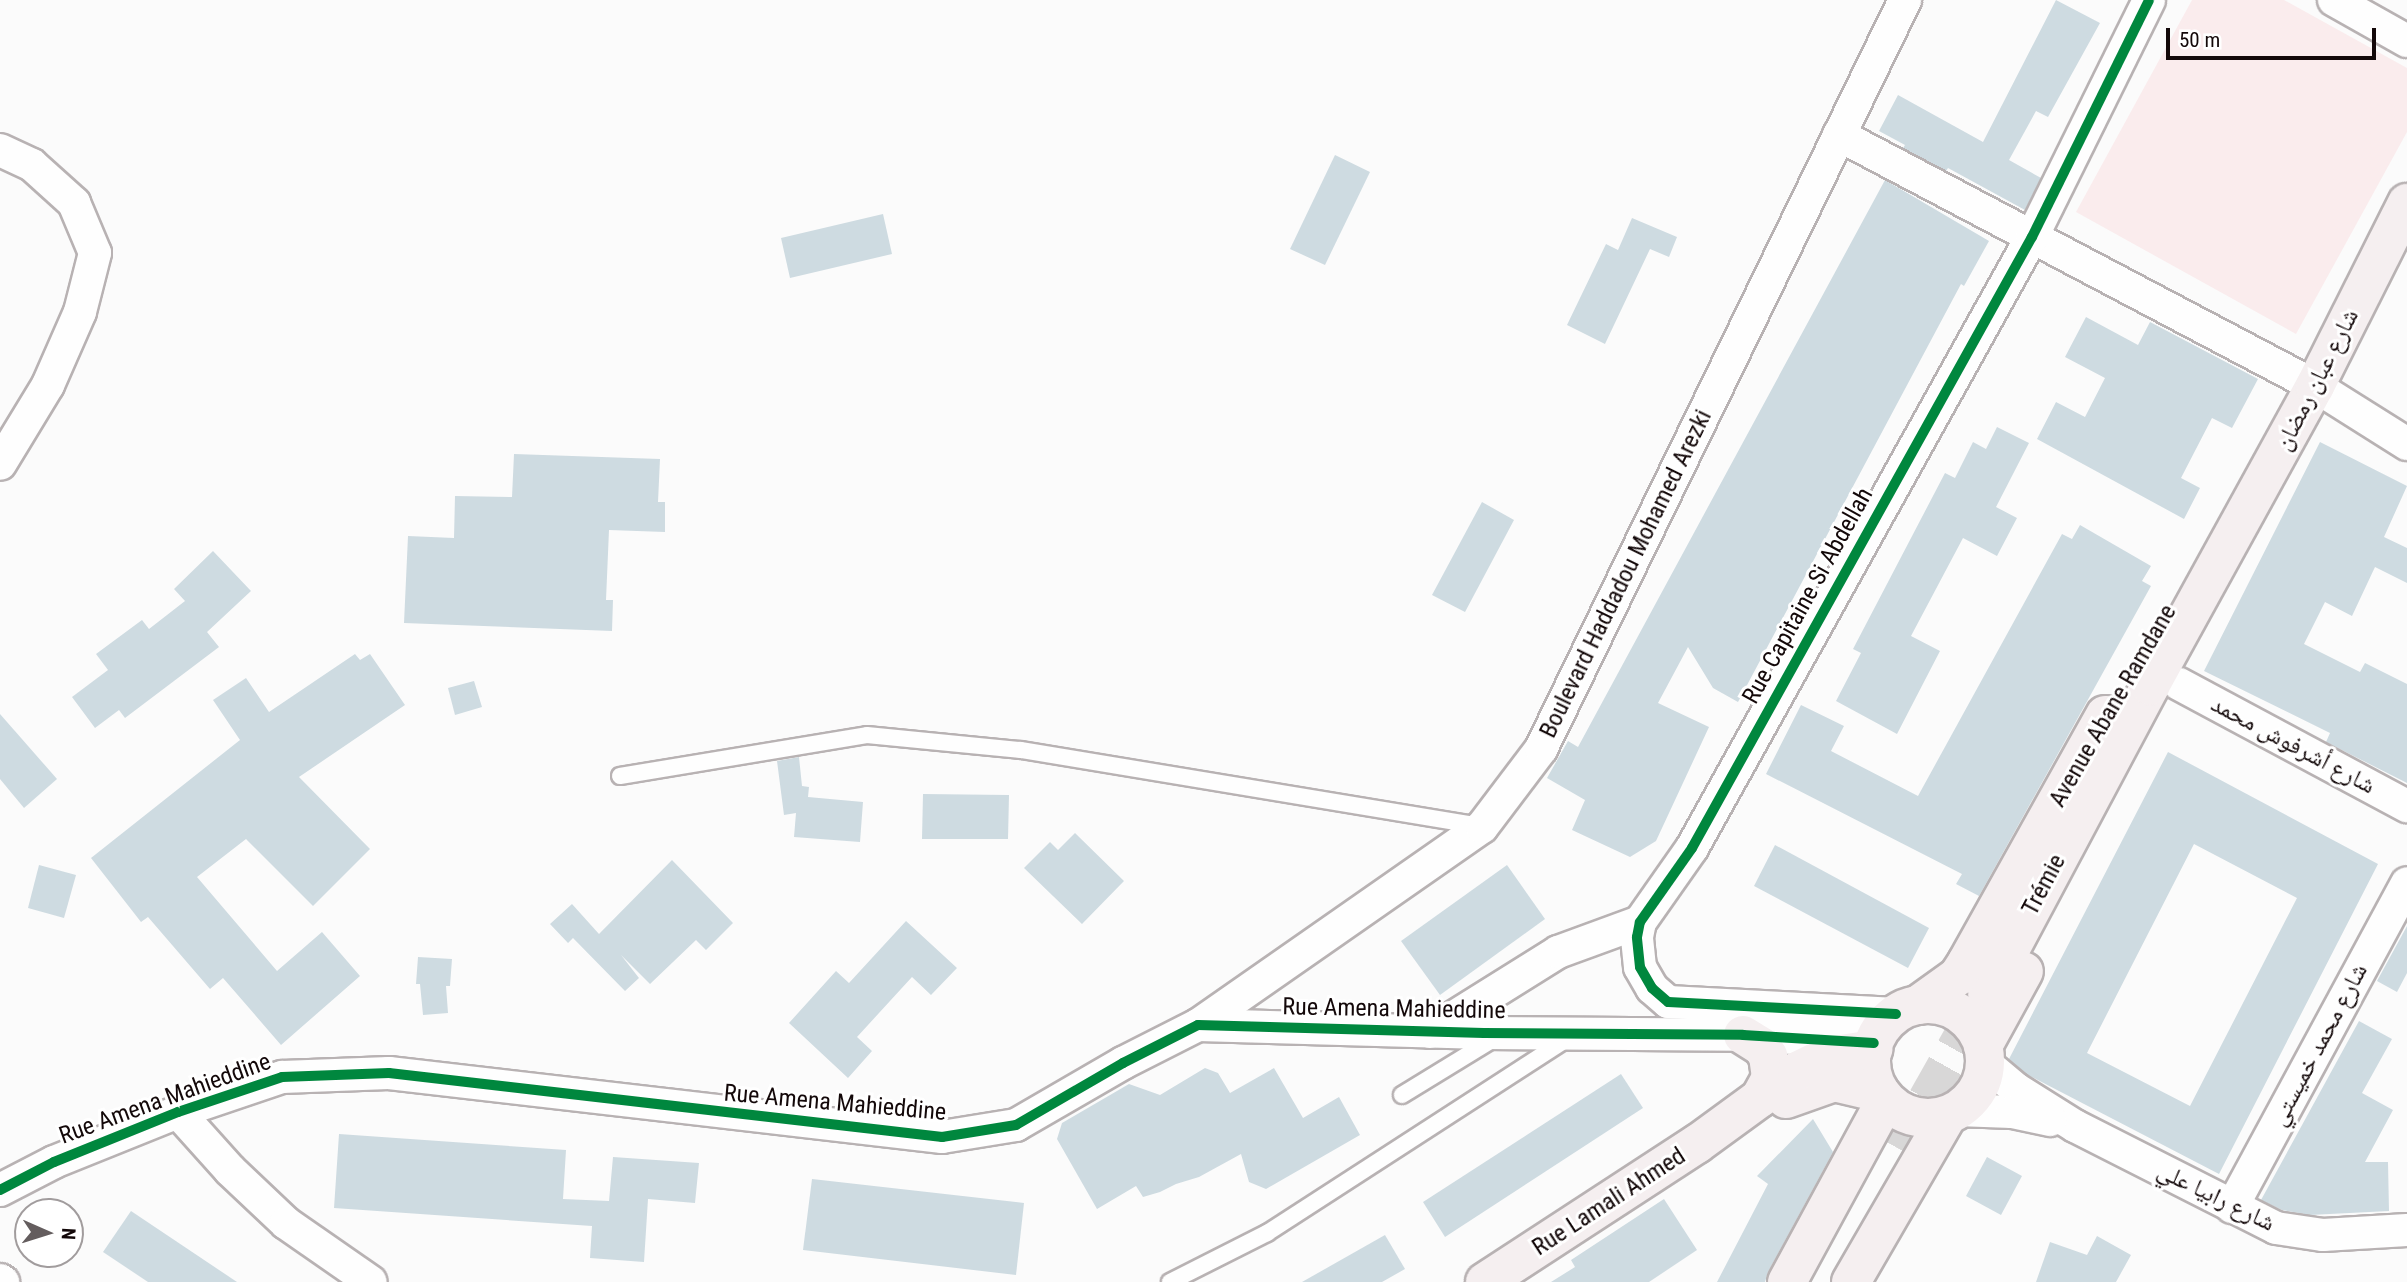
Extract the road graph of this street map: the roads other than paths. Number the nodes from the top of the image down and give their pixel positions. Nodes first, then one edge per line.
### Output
1 (1905, 0) edge
2 (2150, 0) edge
3 (2334, 0) edge
4 (2407, 41) edge
5 (1839, 135) junction
6 (0, 150) edge
7 (2407, 203) edge
8 (2032, 237) junction
9 (2315, 386) junction
10 (2407, 444) edge
11 (0, 464) edge
12 (2224, 556) junction
13 (2179, 684) junction
14 (620, 776) dead end
15 (2407, 806) edge
16 (1482, 827) junction
17 (2407, 883) edge
18 (1640, 922) junction
19 (1590, 938) junction
20 (1640, 967) junction
21 (1987, 993) tunnel mouth
22 (1198, 1025) junction
23 (1890, 1028) junction
24 (1430, 1032) junction
25 (1502, 1033) junction
26 (1576, 1033) junction
27 (1743, 1035) junction
28 (1984, 1054) junction
29 (1402, 1095) dead end
30 (1884, 1097) junction
31 (1760, 1098) junction
32 (178, 1112) junction
33 (1953, 1113) junction
34 (2075, 1126) junction
35 (1697, 1144) junction
36 (1899, 1149) tunnel mouth
37 (0, 1190) edge
38 (2232, 1207) junction
39 (2407, 1230) edge
40 (371, 1282) edge
41 (1170, 1282) edge
42 (1485, 1282) edge
43 (1787, 1282) edge
44 (1826, 1282) edge
45 (1852, 1282) edge

1 - 5 street, Boulevard Haddadou Mohamed Arezki
2 - 8 street, Rue Capitaine Si Abdellah
3 - 4 street
5 - 8 street
5 - 16 street, Boulevard Haddadou Mohamed Arezki
6 - 11 street
7 - 9 main road, شارع عبان رمضان
8 - 9 street
8 - 18 street, Rue Capitaine Si Abdellah
9 - 10 street
9 - 12 main road, شارع عبان رمضان
12 - 13 main road, Avenue Abane Ramdane
12 - 21 main road, Trémie
12 - 23 main road, Avenue Abane Ramdane
13 - 15 street, شارع أشرفوش محمد
13 - 28 main road, Avenue Abane Ramdane
14 - 16 lane
16 - 22 street, Boulevard Haddadou Mohamed Arezki
17 - 38 street, شارع محمد خميستي
18 - 19 street
18 - 20 street
19 - 20 street
19 - 24 street
20 - 23 street
22 - 24 street, Rue Amena Mahieddine
22 - 32 street, Rue Amena Mahieddine
23 - 27 street, Rue Amena Mahieddine
23 - 28 main road
23 - 30 main road
23 - 31 main road, Rue Lamali Ahmed
24 - 25 street, Rue Amena Mahieddine
25 - 26 street, Rue Amena Mahieddine
25 - 29 lane
26 - 27 street, Rue Amena Mahieddine
26 - 41 lane
27 - 31 main road
28 - 33 main road
28 - 34 street
30 - 33 main road
30 - 35 main road, Rue Lamali Ahmed
30 - 43 main road
31 - 35 main road, Rue Lamali Ahmed
32 - 37 street, Rue Amena Mahieddine
32 - 40 street
33 - 34 street
33 - 45 main road
34 - 38 street, شارع رابيا علي
35 - 42 main road, Rue Lamali Ahmed
36 - 44 main road
38 - 39 street, شارع رابيا علي

